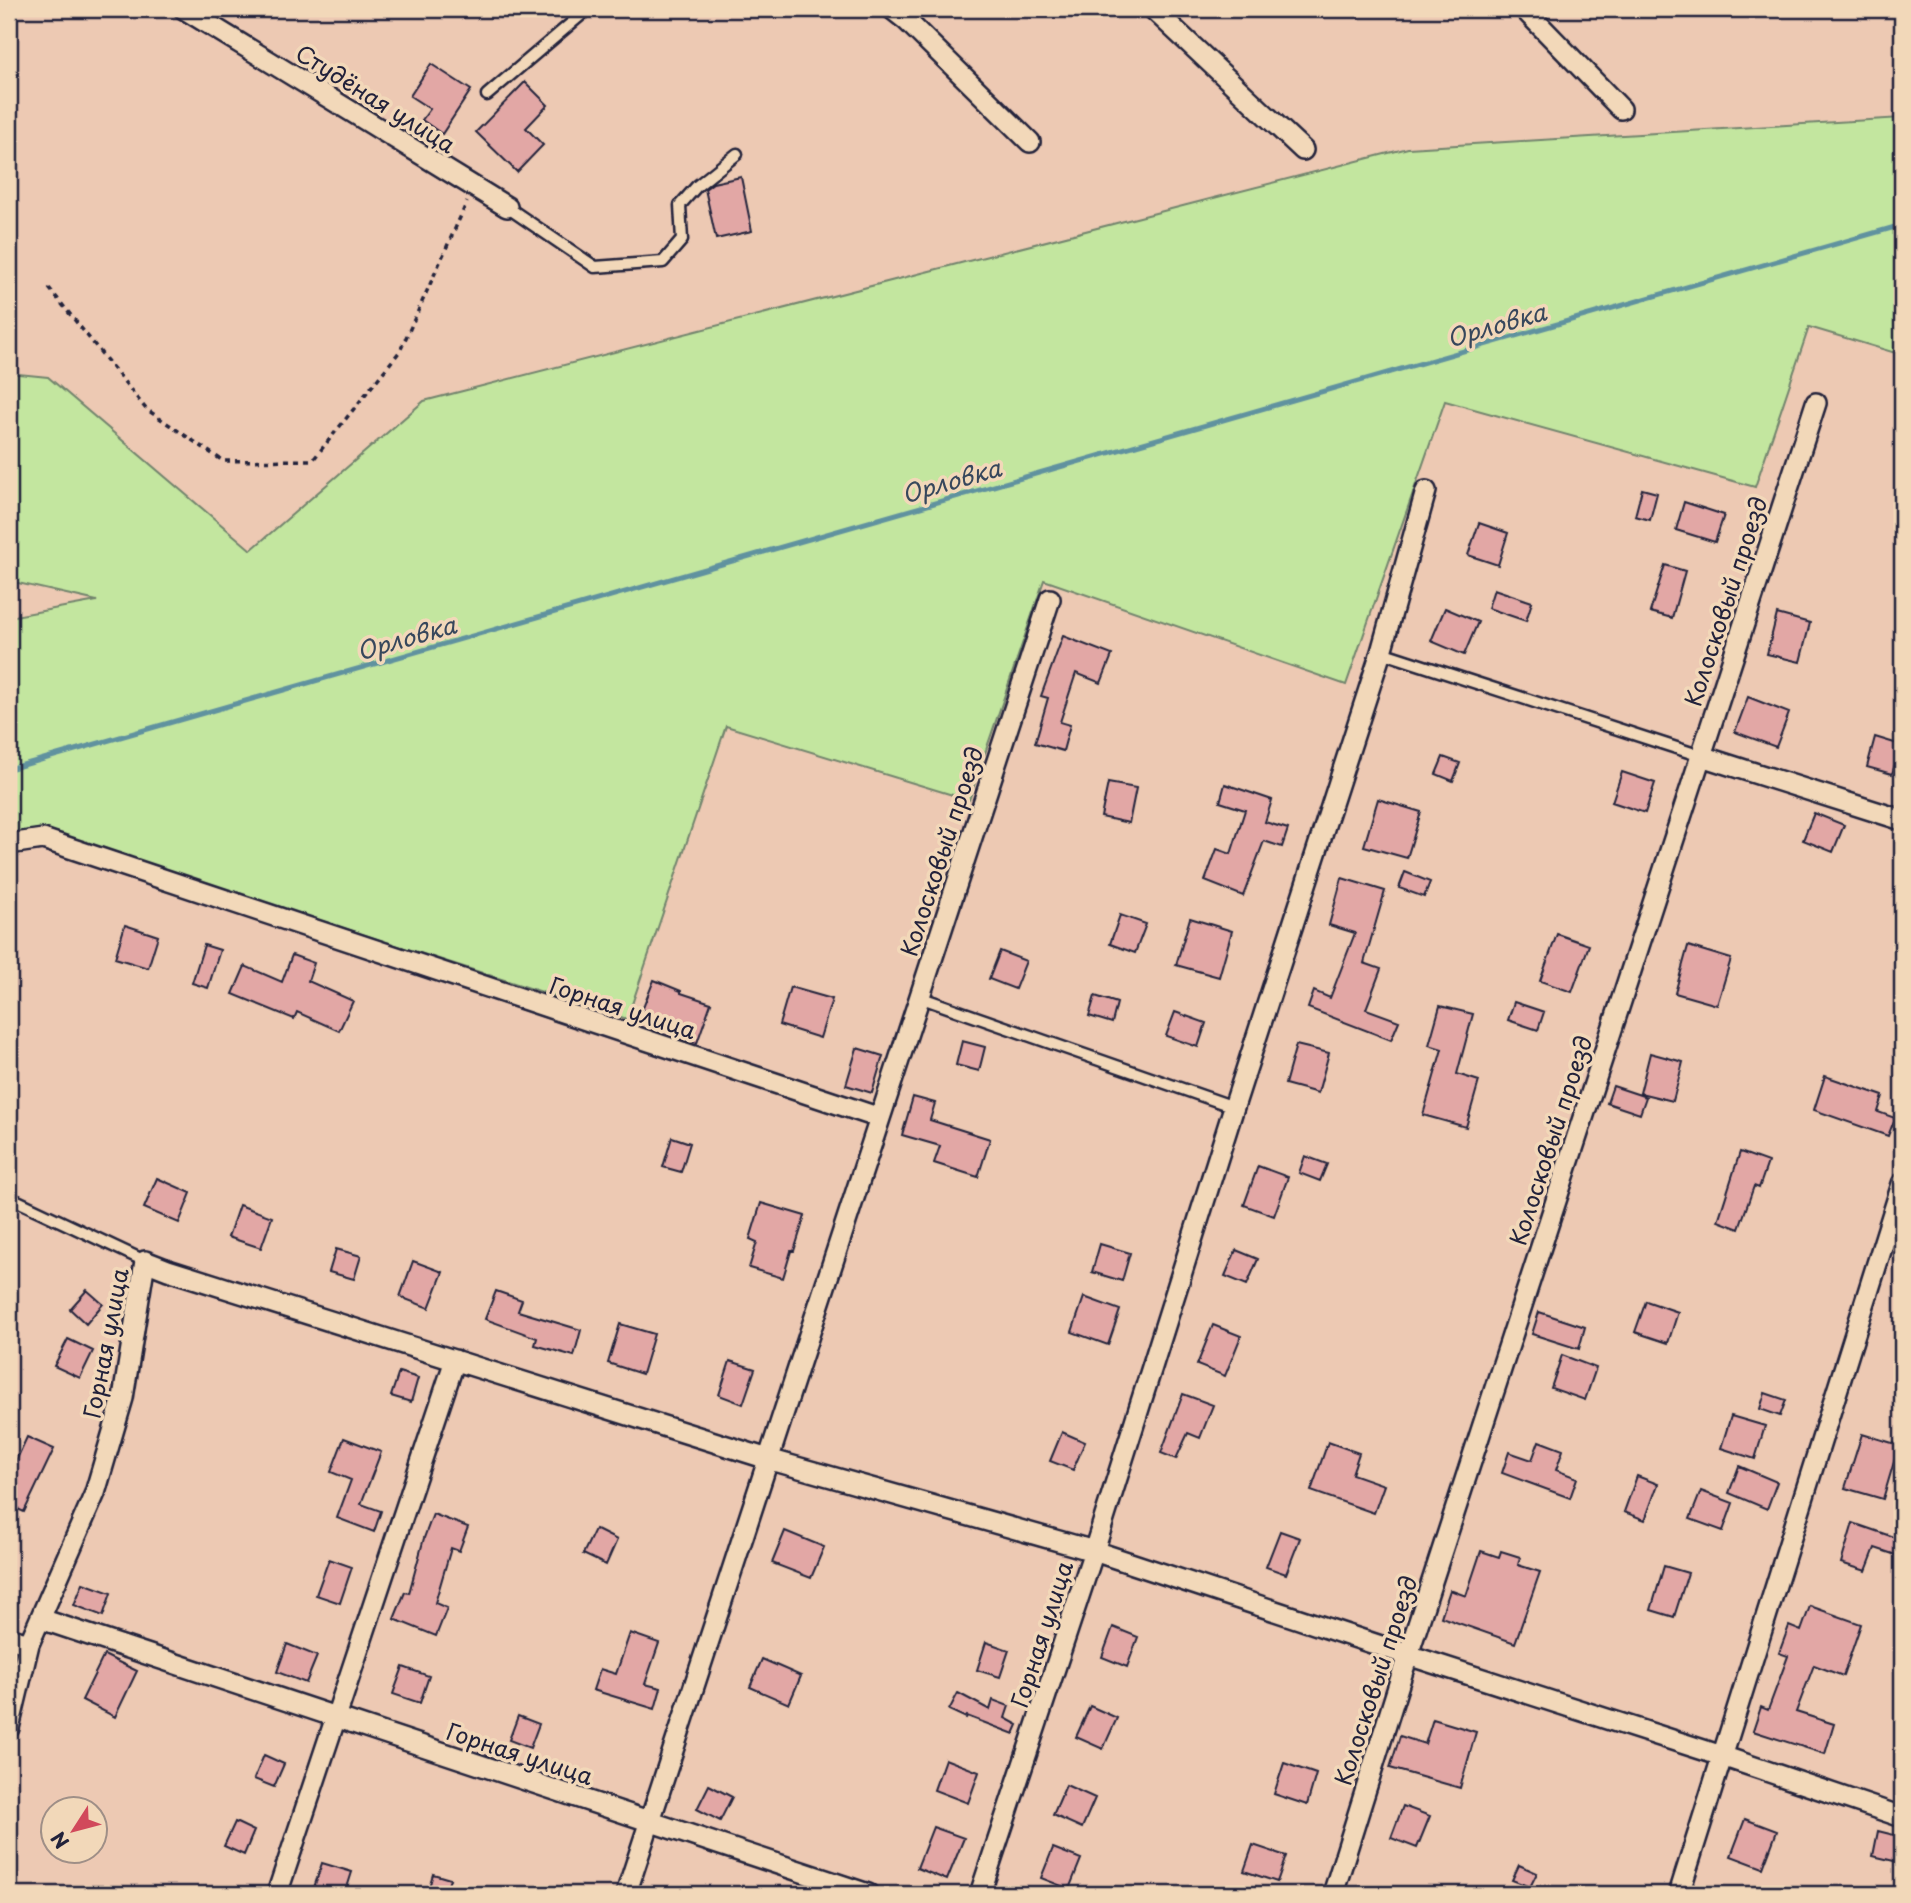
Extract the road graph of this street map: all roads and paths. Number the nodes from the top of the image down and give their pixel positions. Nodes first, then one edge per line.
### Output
1 (184, 9) edge
2 (588, 9) edge
3 (892, 9) edge
4 (1153, 9) edge
5 (1524, 9) edge
6 (487, 95) dead end
7 (1621, 109) dead end
8 (1030, 142) dead end
9 (1303, 150) dead end
10 (737, 154) dead end
11 (474, 187) junction
12 (507, 207) joint
13 (49, 288) dead end
14 (1816, 402) dead end
15 (1426, 491) dead end
16 (1050, 599) dead end
17 (1381, 652) junction
18 (1700, 756) junction
19 (1902, 820) edge
20 (9, 844) edge
21 (919, 997) junction
22 (1234, 1107) junction
23 (880, 1118) junction
24 (1902, 1184) edge
25 (9, 1196) edge
26 (145, 1261) junction
27 (455, 1360) junction
28 (768, 1459) junction
29 (1094, 1550) junction
30 (41, 1619) junction
31 (9, 1638) edge
32 (29, 1644) junction
33 (1408, 1655) junction
34 (336, 1717) junction
35 (9, 1728) edge
36 (1723, 1756) junction
37 (1902, 1817) edge
38 (649, 1821) junction
39 (277, 1894) edge
40 (626, 1894) edge
41 (869, 1894) edge
42 (980, 1894) edge
43 (1334, 1894) edge
44 (1679, 1894) edge

1 - 11 street, Студёная улица
2 - 6 lane
3 - 8 street
4 - 9 street
5 - 7 street
10 - 12 lane
11 - 12 street, Студёная улица
11 - 13 path
14 - 18 street, Колосковый проезд
15 - 17 street
16 - 21 street, Колосковый проезд
17 - 18 lane
17 - 22 street
18 - 19 street
18 - 33 street, Колосковый проезд
20 - 23 street, Горная улица
21 - 22 lane
21 - 23 street, Колосковый проезд
22 - 29 street
23 - 28 street
24 - 36 street
25 - 26 lane
26 - 27 street, Горная улица
26 - 30 street, Горная улица
27 - 28 street, Горная улица
27 - 34 street
28 - 29 street, Горная улица
28 - 38 street
29 - 33 street
29 - 42 street, Горная улица
30 - 32 street, Горная улица
30 - 34 street, Горная улица
31 - 32 street
32 - 35 street, Горная улица
33 - 36 street
33 - 43 street, Колосковый проезд
34 - 38 street, Горная улица
34 - 39 street
36 - 37 street
36 - 44 street
38 - 40 street
38 - 41 street, Горная улица

